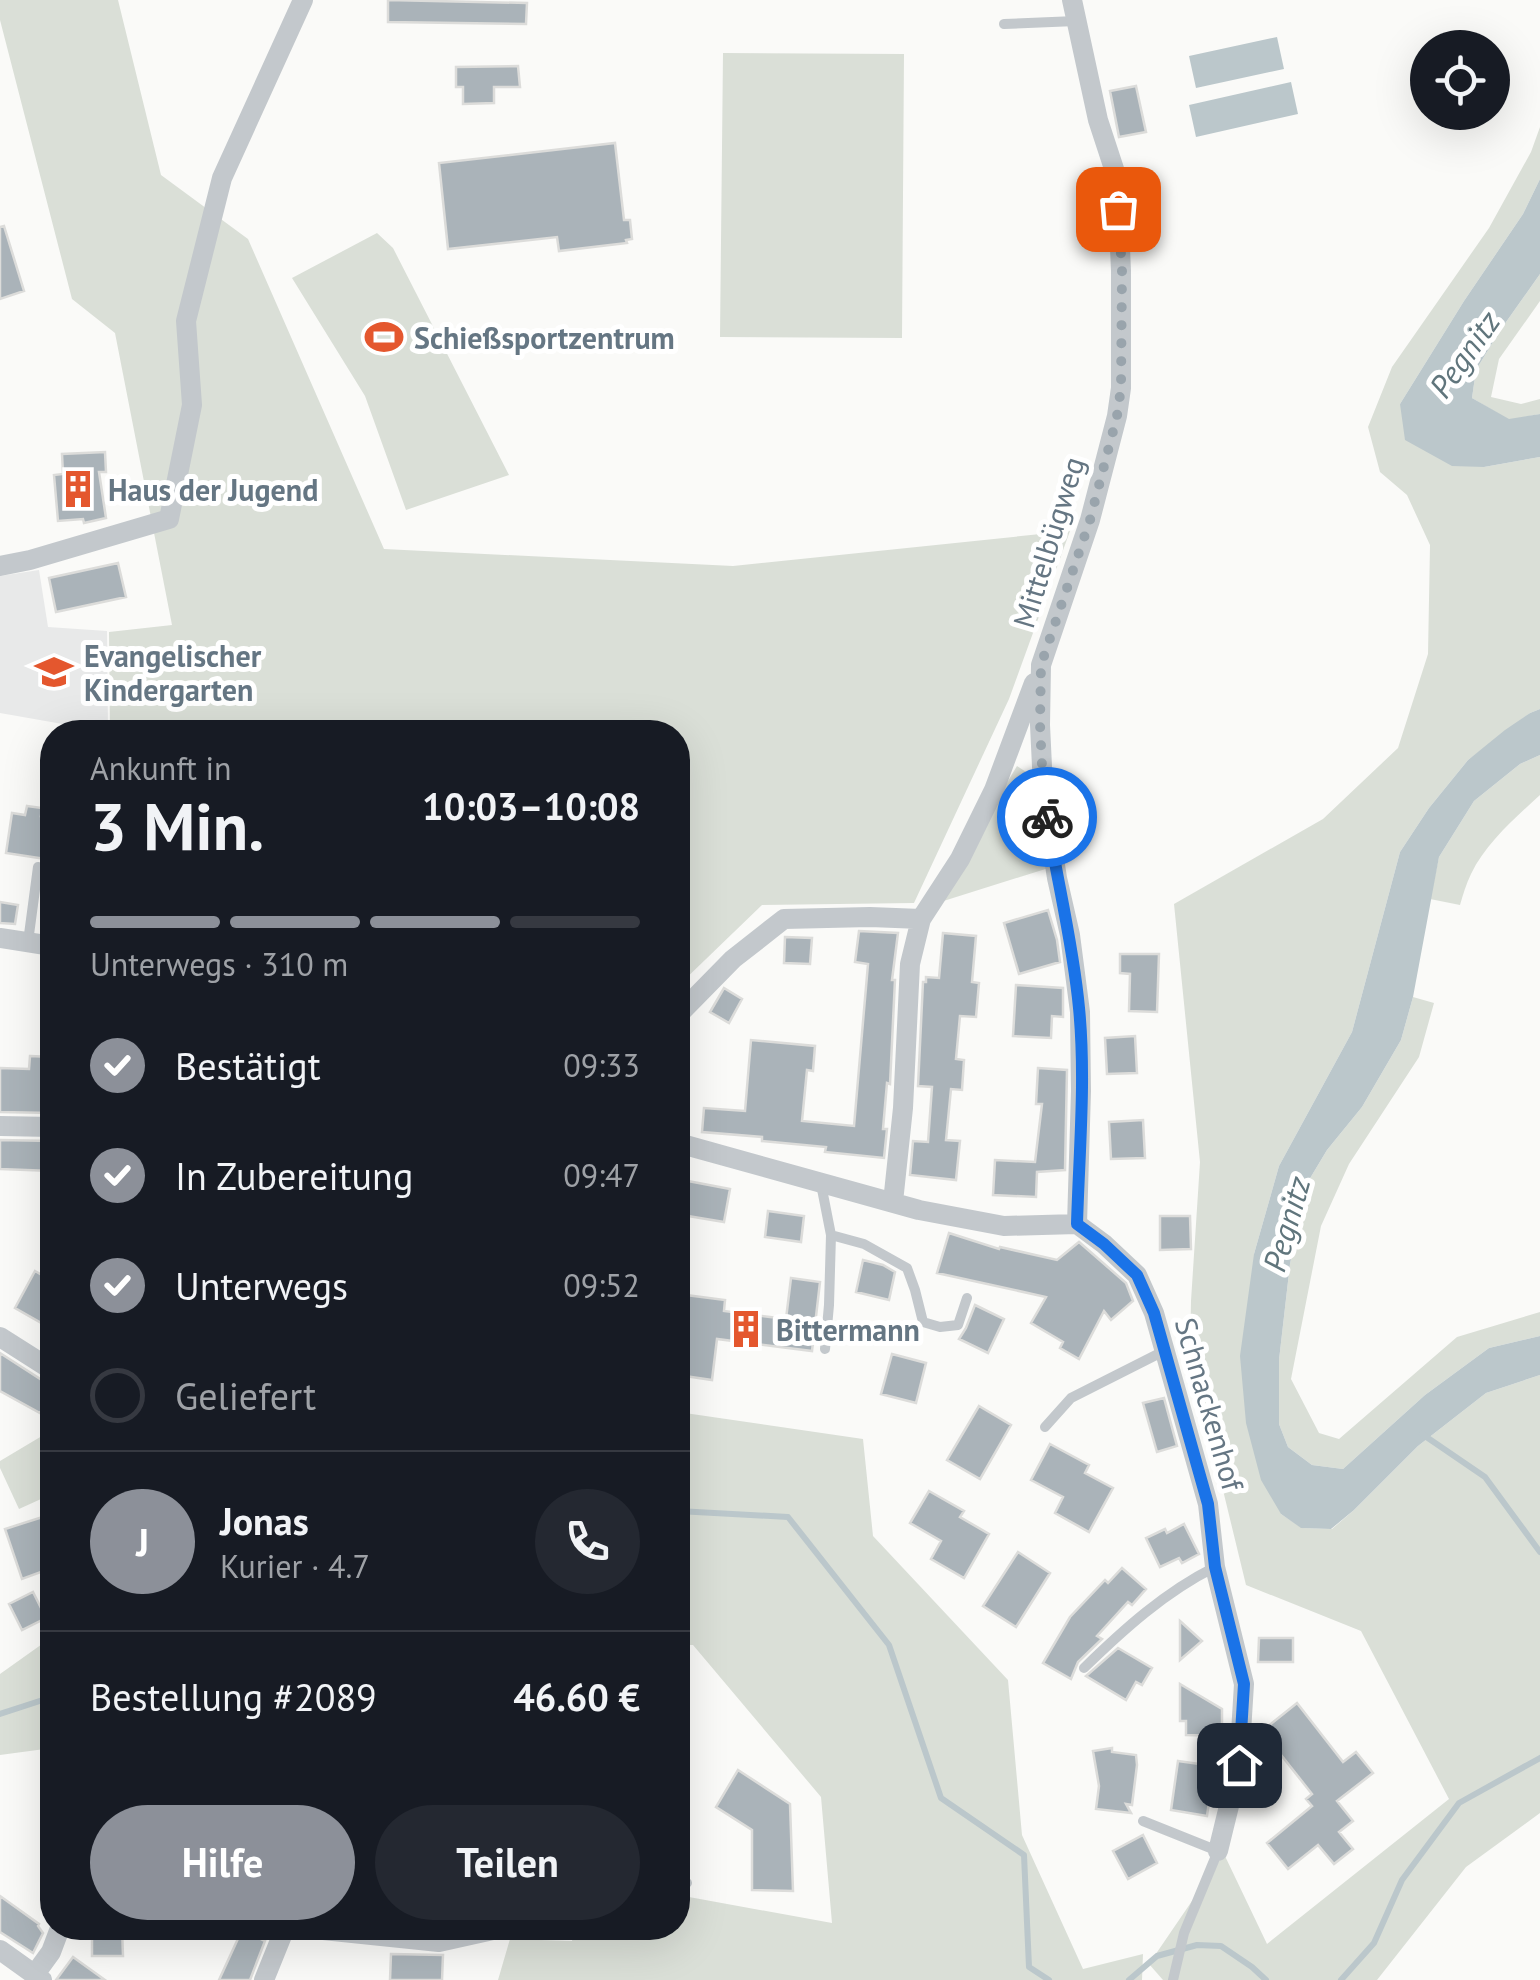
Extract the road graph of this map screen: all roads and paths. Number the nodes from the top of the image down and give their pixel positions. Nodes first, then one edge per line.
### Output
1 (303, 0) edge
2 (1072, 0) edge
3 (1076, 22) junction
4 (1004, 24) dead end
5 (0, 566) edge
6 (1041, 665) junction
7 (38, 866) dead end
8 (921, 919) junction
9 (0, 938) edge
10 (28, 942) junction
11 (40, 944) edge
12 (690, 1003) edge
13 (0, 1126) edge
14 (40, 1127) edge
15 (690, 1147) edge
16 (821, 1184) junction
17 (893, 1202) junction
18 (1077, 1224) junction
19 (832, 1234) junction
20 (967, 1298) dead end
21 (0, 1338) edge
22 (825, 1349) dead end
23 (1164, 1351) junction
24 (40, 1363) edge
25 (1044, 1427) dead end
26 (1215, 1567) junction
27 (1084, 1668) dead end
28 (1143, 1820) dead end
29 (1218, 1851) junction
30 (56, 1940) edge
31 (280, 1940) edge
32 (420, 1940) edge
33 (448, 1940) edge
34 (0, 1950) edge
35 (38, 1977) edge
36 (264, 1980) edge
37 (1173, 1980) edge

1 - 5 street
2 - 3 street, Mittelbügweg
3 - 4 lane
3 - 6 street, Mittelbügweg
6 - 8 street
6 - 18 street, Mittelbügweg
7 - 10 lane
8 - 12 street
8 - 17 street
9 - 10 street
10 - 11 street
13 - 14 street
15 - 16 street
16 - 17 street
16 - 19 lane
17 - 18 street
18 - 23 street, Schnackenhof
19 - 20 lane
19 - 22 lane
21 - 24 street
23 - 25 lane
23 - 26 street, Schnackenhof
26 - 27 lane
26 - 29 street, Schnackenhof
28 - 29 lane
29 - 37 lane
30 - 35 street
31 - 36 street
32 - 33 street
34 - 35 street

